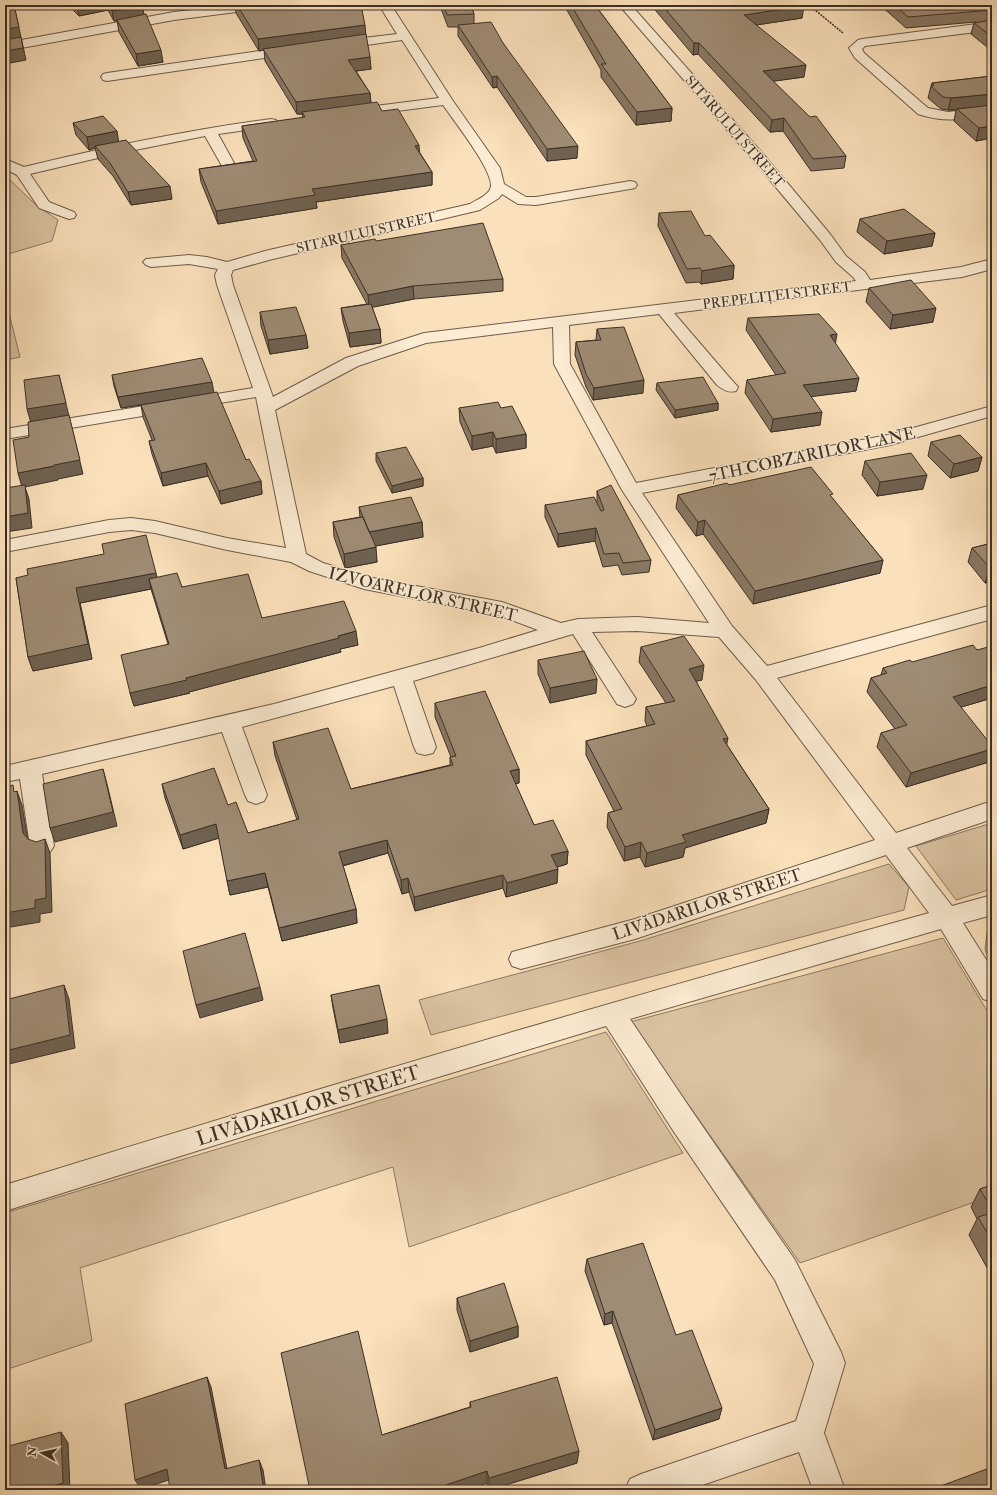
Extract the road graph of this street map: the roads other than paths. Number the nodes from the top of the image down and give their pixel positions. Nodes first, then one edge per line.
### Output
1 (267, 5) edge
2 (385, 5) edge
3 (625, 5) edge
4 (992, 26) edge
5 (406, 36) junction
6 (330, 46) edge
7 (5, 47) edge
8 (307, 49) edge
9 (107, 77) dead end
10 (447, 101) junction
11 (992, 111) edge
12 (338, 115) edge
13 (284, 121) edge
14 (209, 131) junction
15 (5, 163) edge
16 (227, 163) dead end
17 (22, 172) junction
18 (630, 185) dead end
19 (498, 186) junction
20 (69, 216) dead end
21 (841, 259) junction
22 (151, 262) dead end
23 (992, 264) edge
24 (227, 267) junction
25 (865, 285) junction
26 (820, 290) junction
27 (663, 309) junction
28 (561, 321) junction
29 (730, 387) dead end
30 (264, 399) junction
31 (992, 410) edge
32 (5, 434) edge
33 (631, 490) junction
34 (5, 546) edge
35 (298, 557) junction
36 (992, 612) edge
37 (569, 628) junction
38 (725, 631) junction
39 (763, 675) junction
40 (401, 677) junction
41 (625, 699) dead end
42 (229, 722) junction
43 (426, 747) dead end
44 (30, 768) junction
45 (5, 774) edge
46 (256, 795) dead end
47 (992, 810) edge
48 (892, 844) junction
49 (42, 846) edge
50 (992, 906) edge
51 (948, 918) junction
52 (521, 959) dead end
53 (992, 991) edge
54 (612, 1013) junction
55 (5, 1198) edge
56 (808, 1433) junction
57 (641, 1490) edge
58 (829, 1490) edge

1 - 7 street
2 - 5 street
3 - 21 street, SITARULUI STREET
4 - 11 street
5 - 6 street
5 - 10 street
8 - 9 street
10 - 12 street
10 - 19 street
13 - 14 street
14 - 16 street
14 - 17 street
15 - 17 street
17 - 20 street
18 - 19 street
19 - 24 street, SITARULUI STREET
21 - 25 street, SITARULUI STREET
21 - 26 street
22 - 24 street
23 - 25 street, PREPELIȚEI STREET
24 - 30 street
25 - 26 street, PREPELIȚEI STREET
26 - 27 street, PREPELIȚEI STREET
27 - 28 street, PREPELIȚEI STREET
27 - 29 street
28 - 30 street, PREPELIȚEI STREET
28 - 33 street
30 - 32 street, PREPELIȚEI STREET
30 - 35 street
31 - 33 street, 7TH COBZARILOR LANE
33 - 38 street
34 - 35 street, IZVOARELOR STREET
35 - 37 street, IZVOARELOR STREET
36 - 39 street
37 - 38 street
37 - 40 street
37 - 41 street
38 - 39 street
39 - 48 street
40 - 42 street
40 - 43 street
42 - 44 street
42 - 46 street
44 - 45 street
44 - 49 street
47 - 48 street, LIVĂDARILOR STREET
48 - 51 street
48 - 52 street, LIVĂDARILOR STREET
50 - 51 street, LIVĂDARILOR STREET
51 - 53 street
51 - 54 street, LIVĂDARILOR STREET
54 - 55 street, LIVĂDARILOR STREET
54 - 56 street
56 - 57 street
56 - 58 street

